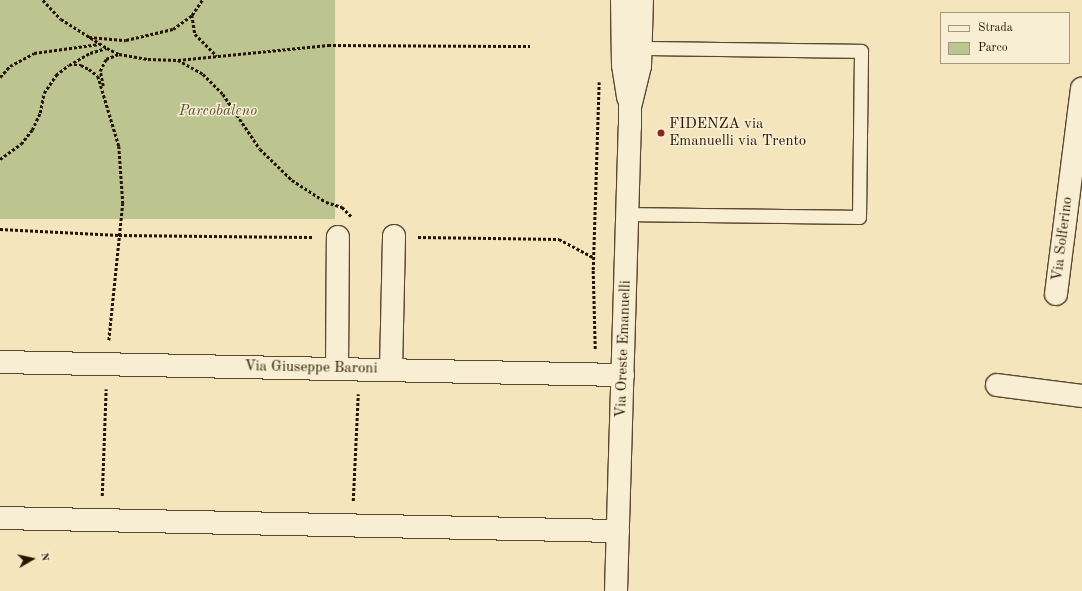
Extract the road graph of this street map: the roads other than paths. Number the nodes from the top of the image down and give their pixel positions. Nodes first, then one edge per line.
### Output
1 (622, 0) edge
2 (642, 0) edge
3 (632, 47) junction
4 (1082, 89) edge
5 (628, 214) junction
6 (394, 236) road end
7 (338, 237) road end
8 (1056, 294) dead end
9 (0, 362) edge
10 (337, 369) junction
11 (391, 370) junction
12 (623, 375) junction
13 (997, 385) dead end
14 (1082, 396) edge
15 (0, 518) edge
16 (618, 531) junction
17 (616, 591) edge

1 - 3 street, Via Oreste Emanuelli
2 - 3 street, Via Oreste Emanuelli
3 - 5 street, Via Oreste Emanuelli
3 - 5 lane
4 - 8 street, Via Solferino
5 - 12 street, Via Oreste Emanuelli
6 - 11 street
7 - 10 street
9 - 10 street, Via Giuseppe Baroni
10 - 11 street, Via Giuseppe Baroni
11 - 12 street, Via Giuseppe Baroni
12 - 16 street, Via Oreste Emanuelli
13 - 14 street
15 - 16 street
16 - 17 street, Via Oreste Emanuelli

